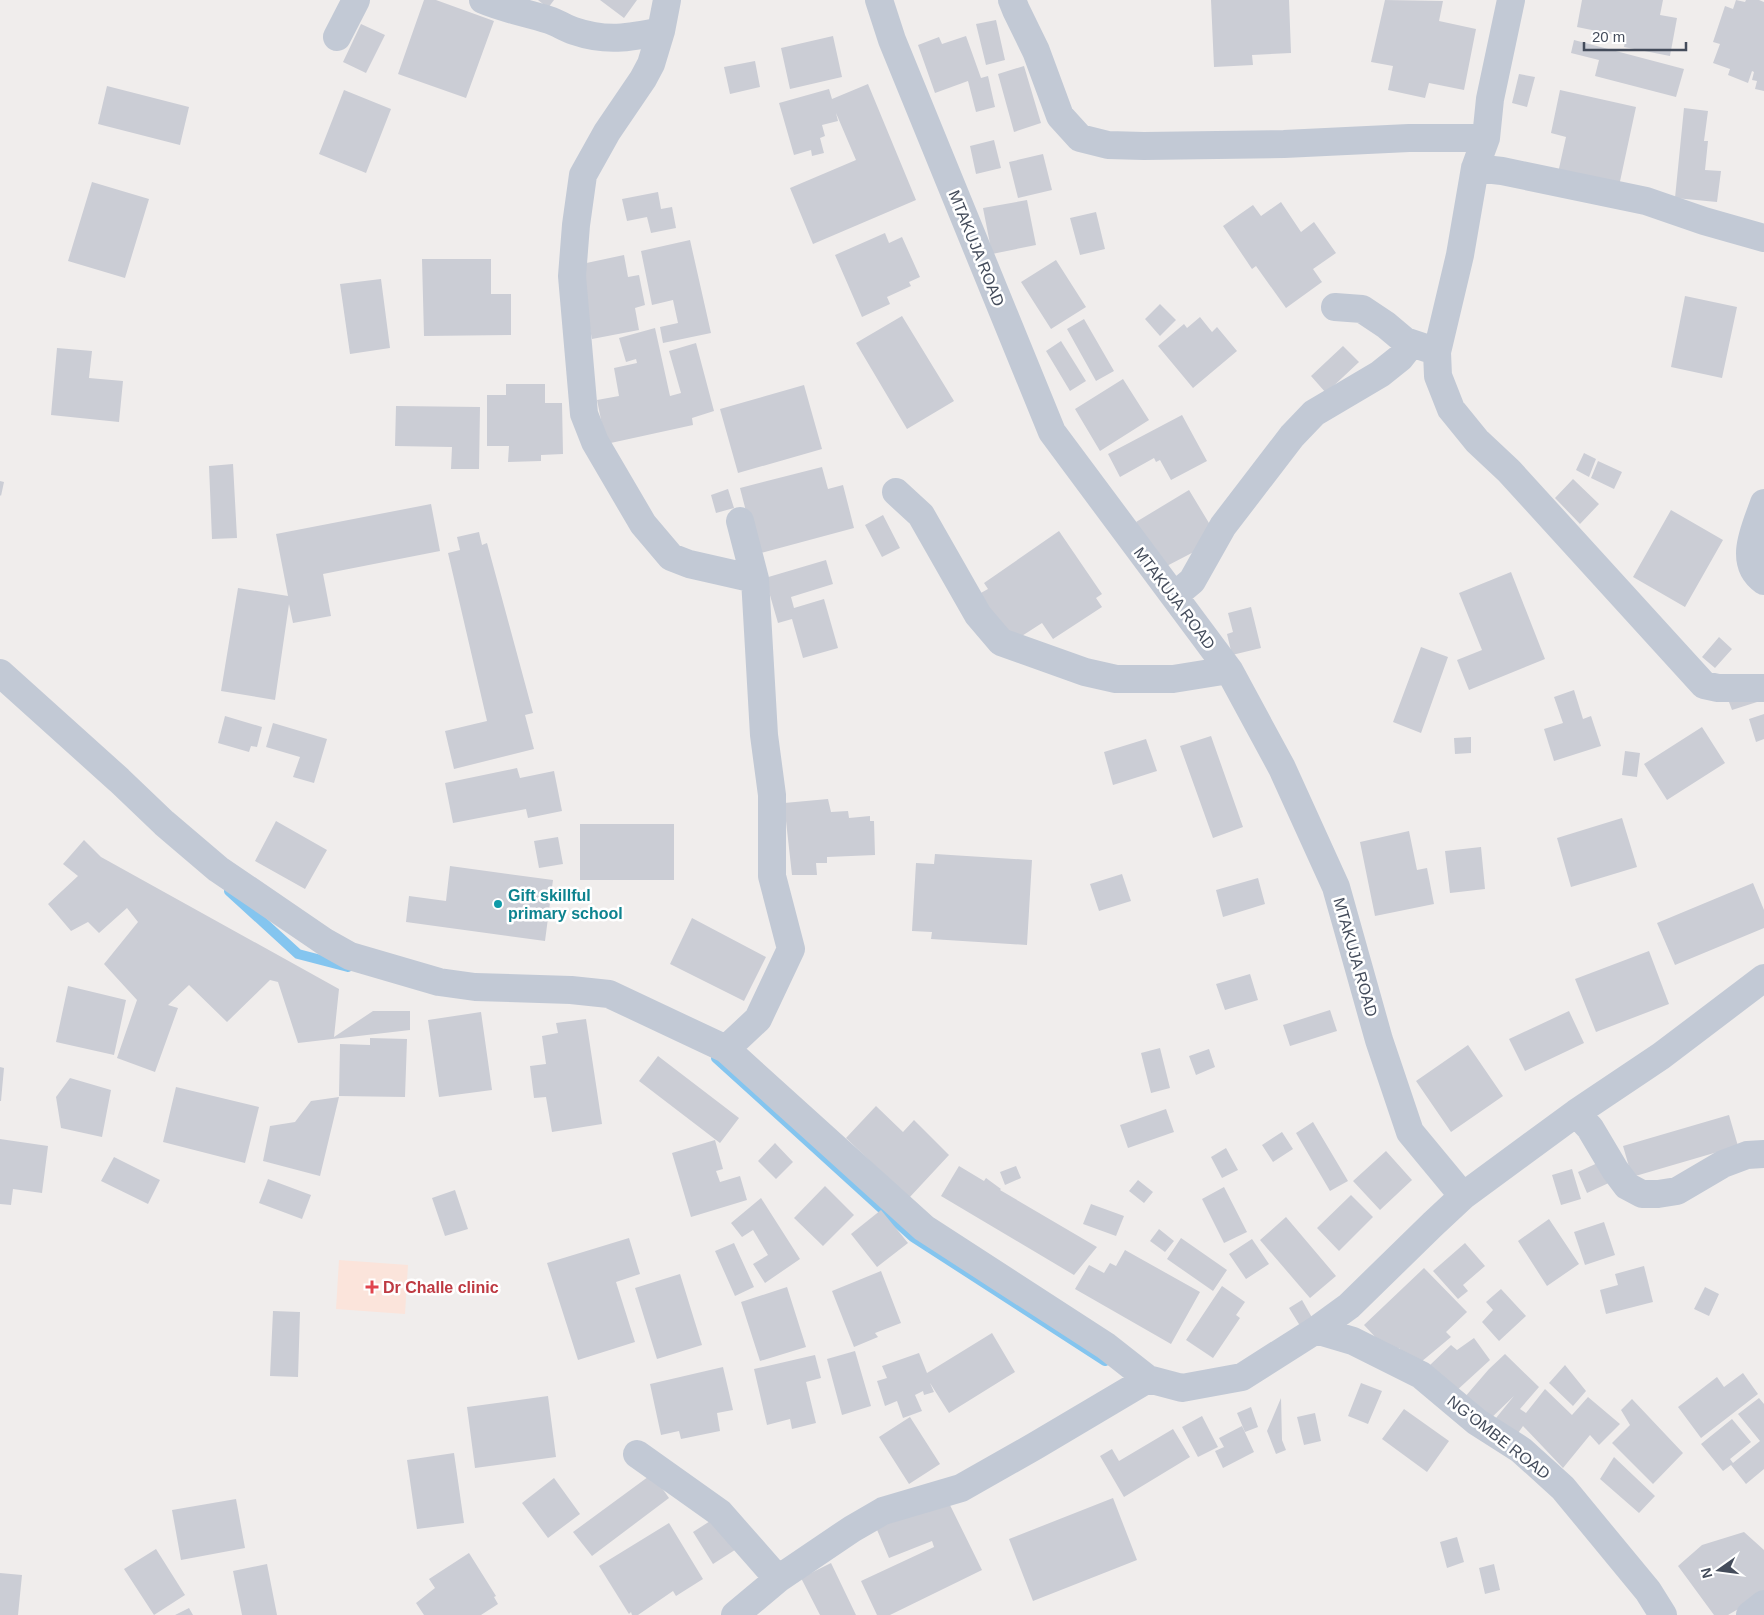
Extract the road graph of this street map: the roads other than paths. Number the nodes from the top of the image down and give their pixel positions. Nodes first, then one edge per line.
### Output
1 (356, 0) edge
2 (483, 0) edge
3 (668, 0) edge
4 (879, 0) edge
5 (1012, 0) edge
6 (1511, 0) edge
7 (661, 31) junction
8 (337, 37) dead end
9 (1486, 138) junction
10 (1475, 168) junction
11 (1764, 238) edge
12 (1335, 307) dead end
13 (1411, 344) junction
14 (1437, 352) junction
15 (896, 492) dead end
16 (1764, 503) edge
17 (740, 521) dead end
18 (755, 579) junction
19 (1764, 582) edge
20 (1174, 596) junction
21 (1229, 670) junction
22 (0, 673) edge
23 (1764, 688) edge
24 (1764, 978) edge
25 (726, 1049) junction
26 (1576, 1113) junction
27 (1764, 1154) edge
28 (1463, 1196) junction
29 (1316, 1330) junction
30 (1148, 1379) junction
31 (637, 1454) dead end
32 (778, 1579) junction
33 (1764, 1604) edge
34 (736, 1615) edge
35 (1663, 1615) edge
36 (1750, 1615) edge

1 - 8 street
2 - 7 street
3 - 7 street
4 - 20 street, MTAKUJA ROAD
5 - 9 street
6 - 9 street
7 - 18 street
9 - 10 street
10 - 11 street
10 - 14 street
12 - 13 street
13 - 14 street
13 - 20 street
14 - 23 street
15 - 21 street
16 - 19 street
17 - 18 street
18 - 25 street
20 - 21 street, MTAKUJA ROAD
21 - 28 street, MTAKUJA ROAD
22 - 25 street
24 - 26 street
25 - 30 street
26 - 27 street
26 - 28 street
28 - 29 street
29 - 30 street
29 - 35 street, NG'OMBE ROAD
30 - 32 street
31 - 32 street
32 - 34 street
33 - 36 street

